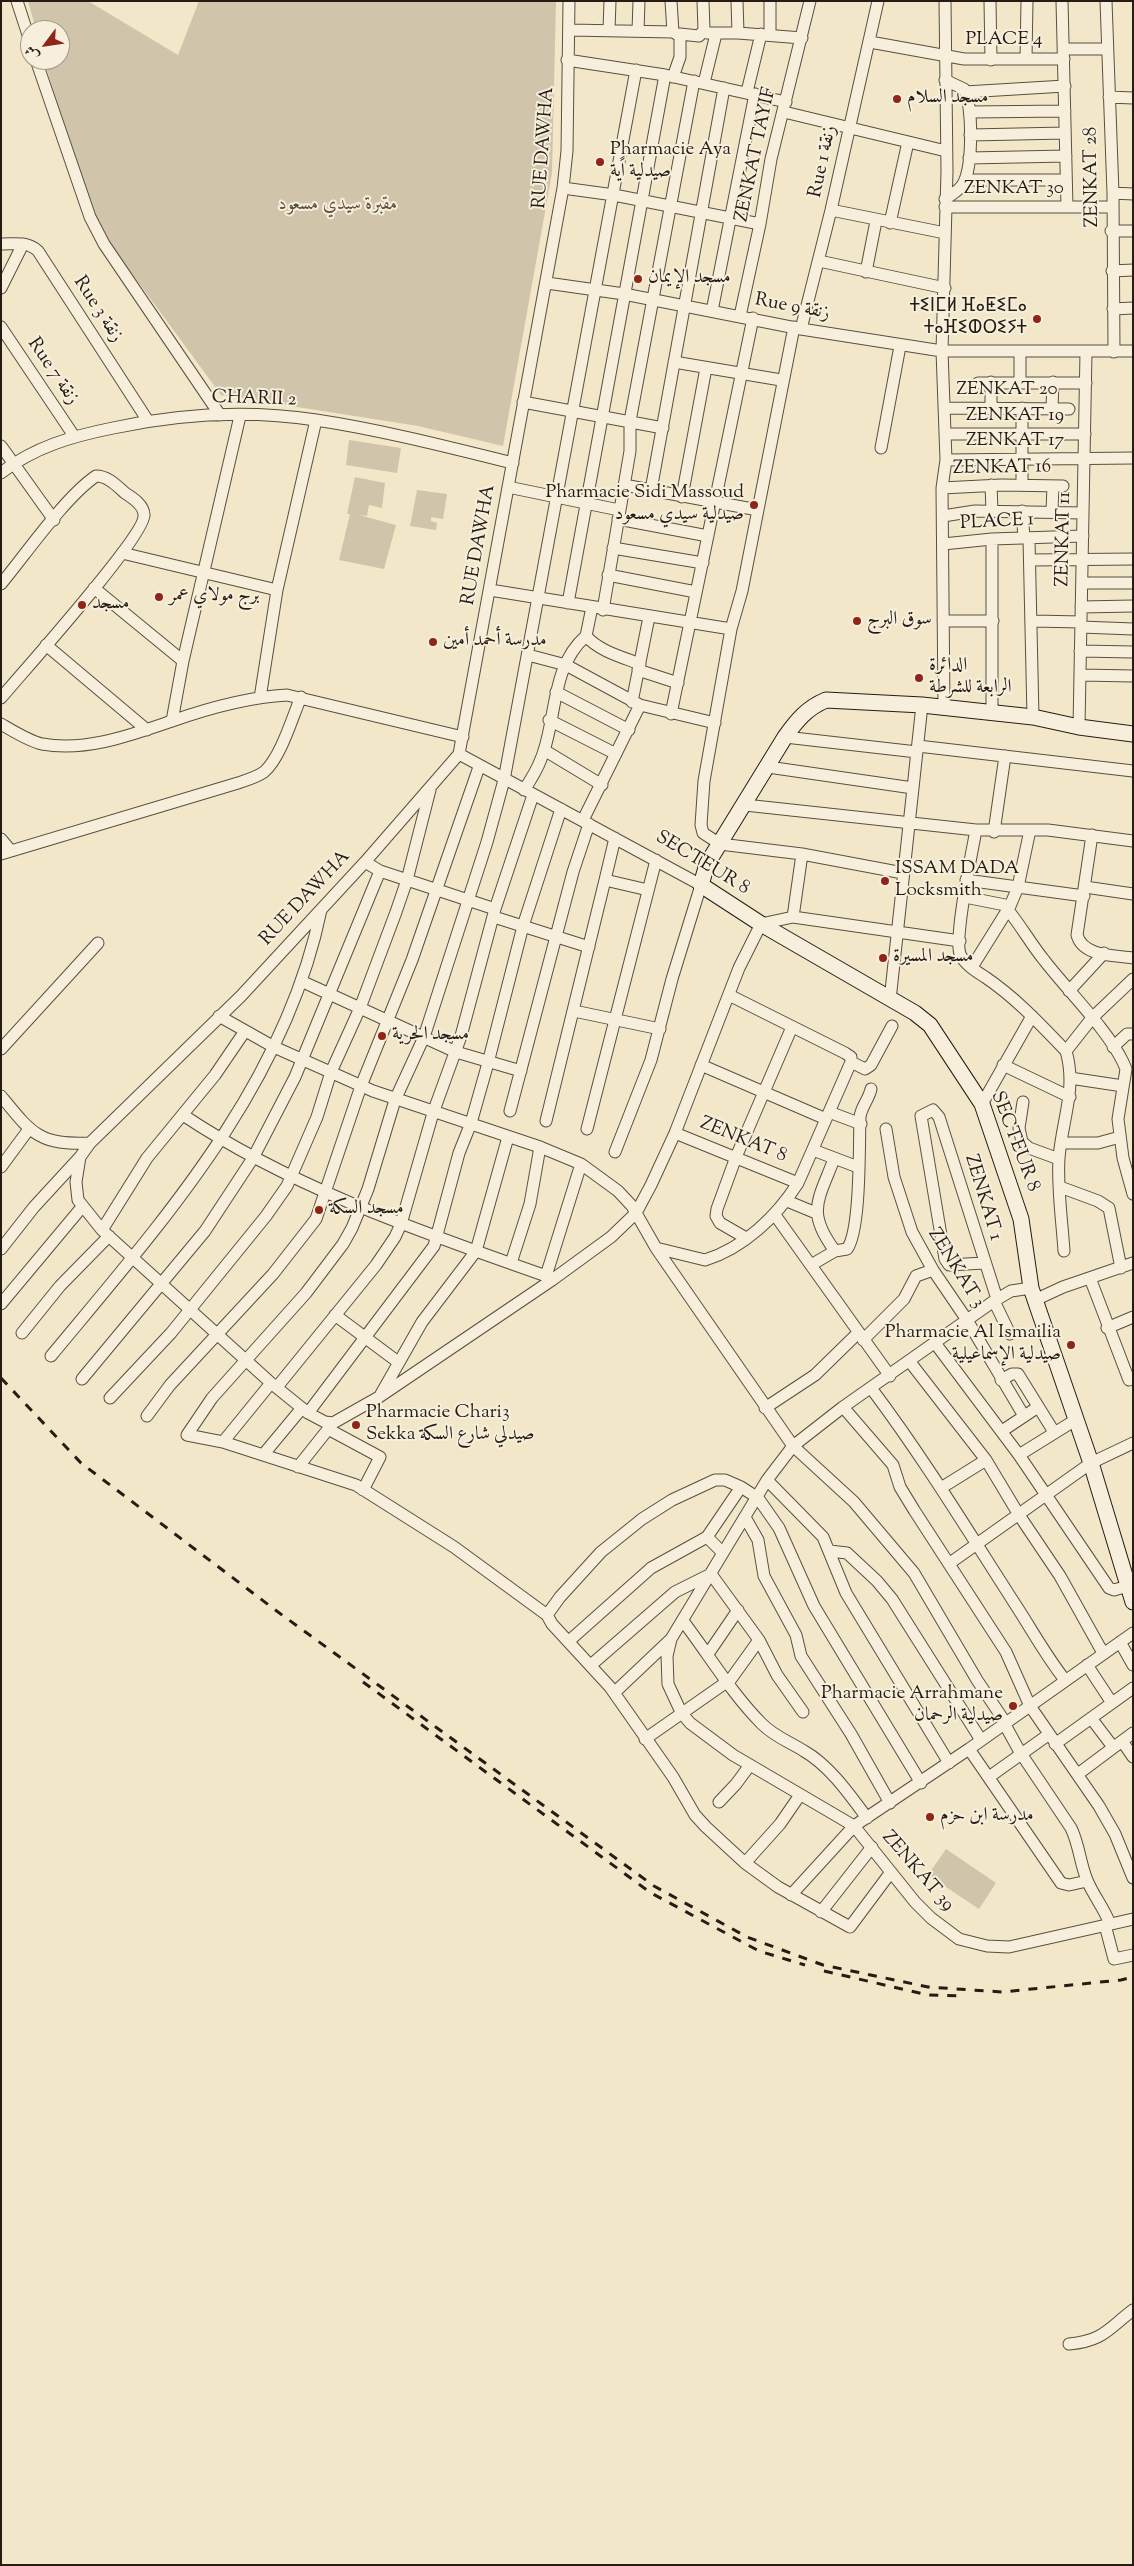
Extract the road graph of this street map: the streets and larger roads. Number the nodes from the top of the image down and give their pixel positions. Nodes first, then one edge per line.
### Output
1 (17, 1) edge
2 (569, 1) edge
3 (610, 1) edge
4 (639, 1) edge
5 (672, 1) edge
6 (703, 1) edge
7 (738, 1) edge
8 (770, 1) edge
9 (810, 1) edge
10 (878, 1) edge
11 (945, 1) edge
12 (990, 1) edge
13 (1027, 1) edge
14 (1062, 1) edge
15 (1106, 1) edge
16 (23, 20) edge
17 (570, 30) junction
18 (610, 30) junction
19 (704, 30) junction
20 (638, 31) junction
21 (738, 32) junction
22 (676, 33) junction
23 (716, 34) junction
24 (766, 34) junction
25 (802, 38) junction
26 (870, 42) junction
27 (1107, 49) junction
28 (1064, 54) junction
29 (945, 58) junction
30 (1026, 59) junction
31 (567, 60) junction
32 (991, 60) junction
33 (39, 70) edge
34 (636, 70) junction
35 (669, 76) junction
36 (945, 80) junction
37 (699, 82) junction
38 (1065, 86) junction
39 (724, 88) junction
40 (965, 92) junction
41 (751, 93) junction
42 (1109, 97) junction
43 (1133, 98) edge
44 (785, 107) junction
45 (1064, 110) junction
46 (970, 112) junction
47 (849, 128) junction
48 (1065, 133) junction
49 (970, 135) junction
50 (908, 142) junction
51 (946, 151) junction
52 (1066, 156) junction
53 (969, 158) junction
54 (965, 180) junction
55 (1066, 180) junction
56 (562, 188) junction
57 (1113, 193) junction
58 (1133, 194) edge
59 (614, 196) junction
60 (642, 201) junction
61 (945, 203) junction
62 (672, 206) junction
63 (1066, 207) junction
64 (1112, 207) junction
65 (831, 210) junction
66 (702, 213) junction
67 (730, 217) junction
68 (876, 221) junction
69 (890, 223) junction
70 (760, 224) junction
71 (1111, 231) junction
72 (1133, 231) edge
73 (945, 233) junction
74 (1, 244) edge
75 (23, 244) junction
76 (819, 261) junction
77 (1112, 270) junction
78 (1133, 270) edge
79 (866, 272) junction
80 (547, 283) junction
81 (1, 288) edge
82 (945, 288) junction
83 (595, 290) junction
84 (624, 294) junction
85 (652, 300) junction
86 (684, 306) junction
87 (1113, 308) junction
88 (1133, 308) edge
89 (712, 311) junction
90 (740, 316) junction
91 (753, 318) junction
92 (1, 327) edge
93 (797, 328) junction
94 (900, 346) junction
95 (942, 351) junction
96 (1133, 351) edge
97 (1020, 352) junction
98 (1086, 352) junction
99 (1114, 352) junction
100 (674, 362) junction
101 (706, 368) junction
102 (742, 373) junction
103 (781, 380) junction
104 (991, 382) junction
105 (1020, 382) junction
106 (1052, 382) junction
107 (978, 383) dead end
108 (1086, 383) junction
109 (523, 402) junction
110 (944, 408) junction
111 (991, 408) junction
112 (1022, 408) junction
113 (1052, 408) junction
114 (1069, 409) dead end
115 (572, 410) junction
116 (220, 415) junction
117 (601, 415) junction
118 (240, 416) junction
119 (316, 420) junction
120 (148, 421) junction
121 (630, 421) junction
122 (663, 428) junction
123 (945, 434) junction
124 (1085, 434) junction
125 (1023, 435) junction
126 (74, 436) junction
127 (1, 446) edge
128 (882, 448) dead end
129 (1133, 458) edge
130 (1023, 459) junction
131 (946, 460) junction
132 (1084, 460) junction
133 (14, 463) junction
134 (513, 463) junction
135 (1, 473) edge
136 (624, 485) junction
137 (991, 485) junction
138 (1022, 485) junction
139 (508, 487) junction
140 (942, 488) junction
141 (651, 490) junction
142 (682, 496) junction
143 (557, 497) junction
144 (584, 502) junction
145 (714, 503) junction
146 (758, 510) junction
147 (1052, 510) junction
148 (1022, 511) junction
149 (992, 512) junction
150 (1083, 512) junction
151 (619, 514) junction
152 (943, 516) junction
153 (54, 520) junction
154 (708, 536) junction
155 (1083, 536) junction
156 (1026, 538) junction
157 (992, 539) junction
158 (943, 544) junction
159 (613, 548) junction
160 (122, 553) junction
161 (1082, 559) junction
162 (1133, 559) edge
163 (1030, 560) junction
164 (703, 563) junction
165 (203, 572) junction
166 (608, 574) junction
167 (1082, 583) junction
168 (1133, 583) edge
169 (1, 584) edge
170 (94, 588) junction
171 (277, 590) junction
172 (490, 590) junction
173 (696, 592) junction
174 (537, 597) junction
175 (568, 603) junction
176 (1133, 606) edge
177 (1081, 607) junction
178 (598, 608) junction
179 (649, 617) junction
180 (943, 621) junction
181 (993, 621) junction
182 (1033, 622) junction
183 (690, 623) junction
184 (1081, 625) junction
185 (731, 629) junction
186 (1133, 629) edge
187 (586, 636) junction
188 (46, 645) junction
189 (1080, 651) junction
190 (1133, 652) edge
191 (528, 655) junction
192 (183, 661) junction
193 (566, 665) junction
194 (639, 667) junction
195 (1080, 676) junction
196 (1133, 676) edge
197 (678, 683) junction
198 (556, 692) junction
199 (301, 697) junction
200 (1, 698) edge
201 (260, 698) junction
202 (636, 704) junction
203 (922, 705) junction
204 (944, 707) junction
205 (992, 713) junction
206 (671, 714) junction
207 (1033, 717) junction
208 (549, 720) junction
209 (172, 721) junction
210 (715, 723) junction
211 (1, 724) edge
212 (1079, 727) junction
213 (147, 730) junction
214 (629, 730) junction
215 (1133, 734) edge
216 (785, 736) junction
217 (463, 737) junction
218 (917, 749) junction
219 (544, 750) junction
220 (459, 754) junction
221 (616, 754) junction
222 (1004, 756) junction
223 (479, 767) junction
224 (768, 767) junction
225 (1133, 772) edge
226 (504, 780) junction
227 (602, 785) junction
228 (430, 788) junction
229 (913, 788) junction
230 (528, 792) junction
231 (745, 805) junction
232 (561, 809) junction
233 (586, 822) junction
234 (910, 824) junction
235 (976, 830) junction
236 (1030, 830) junction
237 (994, 832) junction
238 (1092, 836) junction
239 (615, 838) junction
240 (1, 839) edge
241 (1133, 841) edge
242 (720, 844) junction
243 (6, 852) edge
244 (802, 854) junction
245 (656, 860) junction
246 (365, 862) junction
247 (380, 871) junction
248 (903, 873) junction
249 (407, 880) junction
250 (605, 880) junction
251 (966, 880) junction
252 (701, 885) junction
253 (1018, 887) junction
254 (648, 890) junction
255 (437, 891) junction
256 (1084, 892) junction
257 (1133, 894) edge
258 (965, 897) junction
259 (467, 900) junction
260 (1009, 908) junction
261 (321, 909) junction
262 (494, 913) junction
263 (793, 917) junction
264 (761, 924) junction
265 (523, 926) junction
266 (897, 933) junction
267 (556, 936) junction
268 (960, 941) junction
269 (98, 943) dead end
270 (589, 947) junction
271 (1104, 953) junction
272 (1133, 958) edge
273 (976, 971) junction
274 (1133, 979) edge
275 (301, 981) junction
276 (1069, 991) junction
277 (329, 994) junction
278 (728, 995) junction
279 (890, 1000) junction
280 (360, 1008) junction
281 (574, 1011) junction
282 (218, 1016) junction
283 (1032, 1016) junction
284 (1092, 1018) junction
285 (615, 1019) junction
286 (389, 1020) junction
287 (892, 1026) dead end
288 (792, 1027) junction
289 (660, 1029) junction
290 (245, 1031) junction
291 (1133, 1034) edge
292 (424, 1037) junction
293 (274, 1047) junction
294 (1113, 1047) junction
295 (1, 1049) edge
296 (1066, 1051) junction
297 (456, 1052) junction
298 (302, 1060) junction
299 (851, 1062) junction
300 (488, 1063) junction
301 (701, 1064) junction
302 (1003, 1065) junction
303 (521, 1071) junction
304 (331, 1072) junction
305 (1070, 1078) junction
306 (361, 1086) junction
307 (1123, 1086) junction
308 (871, 1089) dead end
309 (765, 1093) junction
310 (1, 1096) edge
311 (1070, 1097) junction
312 (395, 1100) junction
313 (1023, 1102) dead end
314 (982, 1104) junction
315 (510, 1111) dead end
316 (433, 1113) junction
317 (183, 1115) junction
318 (828, 1116) junction
319 (546, 1121) dead end
320 (471, 1123) junction
321 (861, 1124) junction
322 (886, 1128) dead end
323 (29, 1129) junction
324 (588, 1129) dead end
325 (675, 1132) junction
326 (508, 1137) junction
327 (1120, 1137) junction
328 (222, 1141) junction
329 (90, 1143) junction
330 (1061, 1143) junction
331 (540, 1147) junction
332 (813, 1150) junction
333 (615, 1152) dead end
334 (80, 1157) junction
335 (736, 1157) junction
336 (253, 1158) junction
337 (1059, 1159) junction
338 (834, 1160) junction
339 (581, 1164) junction
340 (1, 1167) edge
341 (858, 1167) junction
342 (291, 1176) junction
343 (798, 1183) junction
344 (1060, 1188) junction
345 (326, 1193) junction
346 (1133, 1194) edge
347 (787, 1201) junction
348 (82, 1207) junction
349 (361, 1207) junction
350 (636, 1212) junction
351 (816, 1213) junction
352 (774, 1215) junction
353 (402, 1224) junction
354 (106, 1233) junction
355 (438, 1238) junction
356 (746, 1238) junction
357 (656, 1248) junction
358 (1, 1249) edge
359 (1064, 1250) dead end
360 (476, 1251) junction
361 (835, 1251) junction
362 (133, 1258) junction
363 (511, 1263) junction
364 (1133, 1263) edge
365 (984, 1264) junction
366 (812, 1265) junction
367 (1121, 1268) junction
368 (933, 1270) junction
369 (549, 1278) junction
370 (1090, 1278) junction
371 (162, 1285) junction
372 (1033, 1294) junction
373 (995, 1300) junction
374 (1, 1304) edge
375 (189, 1310) junction
376 (335, 1316) junction
377 (1133, 1317) edge
378 (967, 1320) junction
379 (1107, 1328) junction
380 (22, 1333) dead end
381 (1010, 1334) dead end
382 (217, 1335) junction
383 (365, 1337) junction
384 (861, 1337) junction
385 (935, 1343) junction
386 (51, 1356) dead end
387 (246, 1360) junction
388 (398, 1362) junction
389 (910, 1362) junction
390 (890, 1376) junction
391 (1133, 1378) edge
392 (82, 1379) dead end
393 (1001, 1380) junction
394 (274, 1385) junction
395 (871, 1388) junction
396 (379, 1397) junction
397 (110, 1398) dead end
398 (843, 1407) junction
399 (1038, 1407) junction
400 (765, 1408) junction
401 (305, 1410) junction
402 (147, 1416) dead end
403 (1024, 1416) junction
404 (1077, 1419) junction
405 (331, 1426) junction
406 (1002, 1431) junction
407 (1054, 1432) junction
408 (223, 1442) junction
409 (1133, 1443) edge
410 (792, 1446) junction
411 (263, 1455) junction
412 (1019, 1455) junction
413 (986, 1460) junction
414 (1091, 1463) junction
415 (298, 1467) junction
416 (768, 1480) junction
417 (741, 1487) junction
418 (941, 1488) junction
419 (363, 1490) junction
420 (1045, 1494) junction
421 (758, 1498) junction
422 (1019, 1515) junction
423 (746, 1519) junction
424 (707, 1537) junction
425 (977, 1545) junction
426 (830, 1552) junction
427 (723, 1553) junction
428 (950, 1563) junction
429 (711, 1574) junction
430 (1128, 1586) junction
431 (1133, 1602) edge
432 (738, 1610) junction
433 (547, 1615) junction
434 (683, 1621) junction
435 (1133, 1633) edge
436 (671, 1639) junction
437 (759, 1640) junction
438 (568, 1641) junction
439 (1120, 1642) junction
440 (1103, 1653) junction
441 (708, 1654) junction
442 (591, 1665) junction
443 (1087, 1665) junction
444 (1133, 1665) edge
445 (1065, 1680) junction
446 (728, 1681) junction
447 (1132, 1692) edge
448 (614, 1693) junction
449 (1112, 1703) junction
450 (1030, 1706) junction
451 (681, 1712) junction
452 (803, 1712) dead end
453 (1091, 1718) junction
454 (1004, 1723) junction
455 (1133, 1733) edge
456 (645, 1739) junction
457 (1052, 1739) junction
458 (980, 1740) junction
459 (1118, 1744) junction
460 (969, 1750) junction
461 (1020, 1752) junction
462 (1133, 1757) edge
463 (949, 1763) junction
464 (750, 1765) junction
465 (1078, 1774) junction
466 (989, 1777) junction
467 (921, 1783) junction
468 (800, 1795) junction
469 (719, 1802) dead end
470 (890, 1804) junction
471 (868, 1818) junction
472 (854, 1826) junction
473 (872, 1847) junction
474 (745, 1863) junction
475 (891, 1872) junction
476 (1133, 1878) edge
477 (1087, 1880) junction
478 (791, 1895) junction
479 (821, 1912) junction
480 (1133, 1919) edge
481 (1108, 1925) junction
482 (1133, 1955) edge
483 (1133, 2310) edge
484 (1069, 2344) dead end

1 - 16 street
2 - 17 street, RUE DAWHA
3 - 18 street
4 - 20 street
5 - 22 street
6 - 19 street
7 - 21 street
8 - 24 street
9 - 25 street, ZENKAT TAYIF
10 - 26 street, Rue 1 زنقة
11 - 29 street
12 - 32 street
13 - 30 street
14 - 28 street
15 - 27 street, ZENKAT 28
17 - 18 street
17 - 31 street, RUE DAWHA
18 - 20 street
19 - 22 street
19 - 23 street
20 - 22 street
21 - 23 street
21 - 24 street
22 - 35 street
23 - 37 street
24 - 25 street
24 - 41 street
25 - 44 street, ZENKAT TAYIF
26 - 29 street, PLACE 4
26 - 47 street, Rue 1 زنقة
27 - 28 street, PLACE 4
27 - 42 street, ZENKAT 28
28 - 30 street, PLACE 4
28 - 38 street
29 - 32 street, PLACE 4
29 - 36 street
30 - 32 street, PLACE 4
31 - 34 street
31 - 56 street, RUE DAWHA
33 - 116 street
34 - 35 street
34 - 59 street
35 - 37 street
35 - 60 street
36 - 40 street
36 - 51 street
37 - 39 street
37 - 62 street
38 - 40 street
38 - 45 street
39 - 41 street
39 - 66 street
40 - 46 street
41 - 44 street
41 - 67 street
42 - 43 street
42 - 57 street, ZENKAT 28
44 - 47 street
44 - 70 street, ZENKAT TAYIF
45 - 46 street
45 - 48 street
46 - 49 street
47 - 50 street
47 - 65 street, Rue 1 زنقة
48 - 49 street
48 - 52 street
49 - 53 street
50 - 51 street
50 - 69 street
51 - 61 street
52 - 53 street
52 - 55 street
53 - 54 street
54 - 55 street
54 - 61 street
55 - 63 street
56 - 59 street
56 - 80 street, RUE DAWHA
57 - 58 street
57 - 64 street, ZENKAT 28
59 - 60 street
59 - 83 street
60 - 62 street
60 - 84 street
61 - 63 street, ZENKAT 30
61 - 73 street
62 - 66 street
62 - 85 street
63 - 64 street, ZENKAT 30
64 - 71 street, ZENKAT 28
65 - 68 street
65 - 76 street, Rue 1 زنقة
66 - 67 street
66 - 86 street
67 - 70 street
67 - 89 street
68 - 69 street
68 - 79 street
69 - 73 street
70 - 90 street, ZENKAT TAYIF
71 - 72 street
71 - 77 street, ZENKAT 28
73 - 82 street
74 - 75 street
75 - 81 street
75 - 120 street, Rue 3 زنقة
76 - 79 street
76 - 93 street, Rue 1 زنقة
77 - 78 street
77 - 87 street, ZENKAT 28
79 - 82 street
80 - 83 street, Rue 9 زنقة
80 - 109 street, RUE DAWHA
82 - 95 street
83 - 84 street, Rue 9 زنقة
83 - 115 street
84 - 85 street, Rue 9 زنقة
84 - 117 street
85 - 86 street, Rue 9 زنقة
85 - 121 street
86 - 89 street, Rue 9 زنقة
86 - 100 street
87 - 88 street
87 - 99 street, ZENKAT 28
89 - 90 street, Rue 9 زنقة
90 - 91 street, Rue 9 زنقة
91 - 93 street, Rue 9 زنقة
91 - 102 street
92 - 126 street, Rue 7 زنقة
93 - 94 street, Rue 9 زنقة
93 - 103 street, Rue 1 زنقة
94 - 95 street, Rue 9 زنقة
94 - 128 street
95 - 97 street, Rue 9 زنقة
95 - 110 street
96 - 99 street, Rue 9 زنقة
97 - 98 street, Rue 9 زنقة
97 - 105 street
98 - 99 street, Rue 9 زنقة
98 - 108 street, ZENKAT 11
100 - 101 street
100 - 122 street
101 - 102 street
101 - 142 street
102 - 103 street
102 - 145 street
103 - 146 street, Rue 1 زنقة
104 - 105 street
104 - 107 street
104 - 111 street
105 - 106 street
106 - 108 street
106 - 113 street
108 - 124 street, ZENKAT 11
109 - 115 street
109 - 134 street, RUE DAWHA
110 - 111 street, ZENKAT 20
110 - 123 street
111 - 112 street, ZENKAT 20
112 - 113 street, ZENKAT 20
112 - 125 street
113 - 114 street, ZENKAT 20
115 - 117 street
115 - 143 street
116 - 118 street, CHARII 2
116 - 120 street, CHARII 2
117 - 121 street
117 - 144 street
118 - 119 street, CHARII 2
118 - 165 street
119 - 134 street, CHARII 2
119 - 171 street
120 - 126 street, CHARII 2
121 - 122 street
121 - 136 street
122 - 141 street
123 - 125 street, ZENKAT 19
123 - 131 street
124 - 125 street, ZENKAT 19
124 - 132 street, ZENKAT 11
125 - 130 street
126 - 133 street, CHARII 2
127 - 133 street
129 - 132 street, ZENKAT 17
130 - 131 street, ZENKAT 17
130 - 132 street, ZENKAT 17
130 - 138 street
131 - 140 street
132 - 150 street, ZENKAT 11
133 - 135 street, CHARII 2
133 - 153 street
134 - 139 street, RUE DAWHA
136 - 141 street
136 - 151 street
137 - 138 street, ZENKAT 16
137 - 140 street, ZENKAT 16
137 - 149 street
138 - 147 street, ZENKAT 16
139 - 143 street
139 - 172 street, RUE DAWHA
140 - 152 street
141 - 142 street
142 - 145 street
143 - 144 street
143 - 174 street
144 - 151 street
144 - 175 street
145 - 146 street
145 - 154 street
146 - 185 street, Rue 1 زنقة
147 - 148 street
147 - 150 street
148 - 149 street
148 - 156 street
149 - 152 street
150 - 155 street, ZENKAT 11
151 - 154 street
151 - 159 street
152 - 158 street
153 - 160 street
153 - 169 street
154 - 164 street
155 - 156 street, PLACE 1
155 - 161 street, ZENKAT 11
156 - 157 street, PLACE 1
156 - 163 street
157 - 158 street, PLACE 1
157 - 181 street
158 - 180 street
159 - 164 street
159 - 166 street
160 - 165 street
160 - 170 street
161 - 162 street
161 - 163 street
161 - 167 street, ZENKAT 11
163 - 182 street
164 - 173 street
165 - 171 street
165 - 192 street
166 - 173 street
166 - 178 street
167 - 168 street
167 - 177 street, ZENKAT 11
170 - 188 street
170 - 192 street
171 - 201 street
172 - 174 street
172 - 217 street, RUE DAWHA
173 - 183 street
174 - 175 street
174 - 191 street
175 - 178 street
176 - 177 street
177 - 184 street, ZENKAT 11
178 - 179 street
178 - 187 street
179 - 183 street
179 - 194 street
180 - 181 street
180 - 204 street
181 - 205 street
182 - 184 street
182 - 207 street
183 - 185 street
183 - 197 street
184 - 186 street
184 - 189 street, ZENKAT 11
185 - 210 street, Rue 1 زنقة
187 - 193 street
187 - 194 street
188 - 200 street
188 - 213 street
189 - 190 street
189 - 195 street, ZENKAT 11
191 - 193 street
191 - 226 street
192 - 209 street
193 - 198 street
193 - 202 street
194 - 197 street
194 - 202 street
195 - 196 street
195 - 212 street, ZENKAT 11
197 - 206 street
198 - 208 street
198 - 214 street
199 - 201 street
199 - 217 street
199 - 243 street
201 - 209 street
202 - 206 street
202 - 214 street
203 - 204 street
203 - 216 street
203 - 218 street
204 - 205 street
205 - 207 street
206 - 210 street
207 - 212 street
208 - 219 street
208 - 221 street
209 - 213 street
210 - 242 street, Rue 1 زنقة
211 - 213 street
212 - 215 street
214 - 221 street
216 - 218 street
216 - 224 street
217 - 220 street, RUE DAWHA
218 - 222 street
218 - 229 street
219 - 227 street
219 - 230 street
220 - 223 street, SECTEUR 8
220 - 228 street, RUE DAWHA
221 - 227 street
222 - 225 street
222 - 237 street
223 - 226 street, SECTEUR 8
223 - 255 street
224 - 229 street
224 - 231 street
226 - 230 street, SECTEUR 8
226 - 259 street
227 - 233 street
228 - 246 street, RUE DAWHA
228 - 249 street
229 - 234 street
230 - 232 street, SECTEUR 8
230 - 262 street
231 - 234 street
231 - 242 street
232 - 233 street, SECTEUR 8
232 - 265 street
233 - 239 street, SECTEUR 8
233 - 267 street
234 - 235 street
234 - 248 street
235 - 237 street
235 - 251 street
236 - 237 street
236 - 238 street
236 - 253 street
238 - 241 street
238 - 256 street
239 - 245 street, SECTEUR 8
239 - 250 street
240 - 243 street
242 - 244 street
242 - 252 street
244 - 248 street
244 - 263 street
245 - 252 street, SECTEUR 8
245 - 254 street
246 - 247 street
246 - 261 street, RUE DAWHA
247 - 249 street
247 - 277 street
248 - 266 street
249 - 255 street
249 - 280 street
250 - 254 street
250 - 270 street
251 - 253 street
251 - 258 street
252 - 264 street, SECTEUR 8
252 - 289 street
253 - 256 street
253 - 260 street
254 - 285 street
255 - 259 street
255 - 286 street
256 - 257 street
256 - 271 street
258 - 260 street
258 - 268 street
259 - 262 street
259 - 292 street
260 - 273 street
260 - 276 street
261 - 275 street
261 - 282 street, RUE DAWHA
262 - 265 street
262 - 297 street
263 - 264 street
263 - 266 street
264 - 278 street
264 - 279 street, SECTEUR 8
265 - 267 street
265 - 300 street
266 - 268 street
266 - 279 street
267 - 270 street
267 - 303 street
268 - 273 street
269 - 295 street
270 - 281 street
271 - 272 street
271 - 276 street
273 - 283 street
274 - 284 street
275 - 277 street
275 - 293 street
276 - 284 street
277 - 280 street
277 - 298 street
278 - 288 street
278 - 301 street
279 - 314 street, SECTEUR 8
280 - 286 street
280 - 304 street
281 - 285 street
281 - 319 street
282 - 290 street
282 - 329 street, RUE DAWHA
283 - 296 street
283 - 302 street
284 - 294 street
284 - 296 street
285 - 289 street
285 - 324 street
286 - 292 street
286 - 306 street
287 - 299 street
288 - 299 street
288 - 309 street
289 - 333 street
290 - 293 street
290 - 317 street
291 - 294 street
292 - 297 street
292 - 312 street
293 - 298 street
293 - 328 street
294 - 307 street
296 - 305 street
297 - 300 street
297 - 316 street
298 - 304 street
298 - 336 street
299 - 318 street
300 - 303 street
300 - 320 street
301 - 309 street
301 - 325 street
302 - 311 street
302 - 314 street
303 - 315 street
304 - 306 street
304 - 342 street
305 - 307 street
305 - 311 street
306 - 312 street
306 - 345 street
307 - 327 street
308 - 321 street
309 - 318 street
309 - 335 street
310 - 323 street
311 - 330 street
312 - 316 street
312 - 349 street
313 - 337 street
314 - 372 street, SECTEUR 8
316 - 320 street
316 - 353 street
317 - 328 street
317 - 354 street
318 - 321 street
318 - 332 street
320 - 326 street
320 - 355 street
321 - 341 street
322 - 368 street, ZENKAT 3
323 - 329 street
323 - 340 street
325 - 335 street, ZENKAT 8
325 - 350 street
326 - 331 street
326 - 360 street
327 - 330 street
327 - 346 street
328 - 336 street
328 - 362 street
329 - 334 street, RUE DAWHA
330 - 337 street
331 - 339 street
331 - 363 street
332 - 338 street
332 - 343 street
334 - 348 street
334 - 358 street, RUE DAWHA
335 - 343 street, ZENKAT 8
335 - 356 street
336 - 342 street
336 - 371 street
337 - 344 street
338 - 341 street
338 - 351 street
339 - 350 street
339 - 369 street
341 - 361 street
342 - 345 street
342 - 375 street
343 - 347 street
344 - 359 street
344 - 367 street
345 - 349 street
345 - 382 street
347 - 351 street
347 - 352 street
348 - 354 street
348 - 374 street
349 - 353 street
349 - 387 street
350 - 357 street
350 - 369 street
351 - 361 street
352 - 356 street
352 - 366 street
353 - 355 street
353 - 376 street
354 - 362 street
354 - 380 street
355 - 360 street
355 - 383 street
356 - 357 street
357 - 400 street
360 - 363 street
360 - 388 street
361 - 366 street
362 - 371 street
362 - 386 street
363 - 369 street
364 - 367 street
365 - 365 street, ZENKAT 1
365 - 373 street, ZENKAT 1
366 - 384 street
367 - 370 street
368 - 378 street, ZENKAT 3
368 - 384 street
369 - 396 street
370 - 372 street
370 - 379 street
371 - 375 street
371 - 392 street
372 - 373 street
372 - 404 street, SECTEUR 8
373 - 378 street
373 - 381 street, ZENKAT 1
375 - 382 street
375 - 397 street
376 - 383 street
376 - 394 street
377 - 379 street
378 - 385 street
378 - 393 street, ZENKAT 3
379 - 391 street
382 - 387 street
382 - 402 street
383 - 388 street
383 - 401 street
384 - 390 street
384 - 400 street
385 - 389 street
385 - 406 street
387 - 394 street
387 - 408 street
388 - 396 street
389 - 390 street
389 - 413 street
390 - 395 street
393 - 399 street
393 - 403 street, ZENKAT 3
394 - 401 street
394 - 408 street
395 - 398 street
395 - 418 street
396 - 405 street
398 - 410 street
398 - 428 street
399 - 403 street
399 - 407 street
400 - 410 street
401 - 405 street
401 - 411 street
403 - 406 street
404 - 407 street
404 - 414 street, SECTEUR 8
405 - 415 street
405 - 419 street
406 - 412 street
407 - 412 street
408 - 411 street
409 - 414 street
410 - 416 street
410 - 454 street
411 - 415 street
412 - 420 street
413 - 418 street
413 - 422 street
414 - 420 street
414 - 430 street, SECTEUR 8
415 - 419 street
416 - 421 street
416 - 426 street
417 - 421 street
417 - 424 street
417 - 433 street
418 - 425 street
419 - 433 street
420 - 422 street
420 - 430 street
421 - 423 street
421 - 467 street
422 - 425 street
422 - 440 street
423 - 427 street
423 - 470 street
424 - 427 street
424 - 438 street
425 - 428 street
425 - 445 street
426 - 458 street
426 - 463 street
427 - 429 street
428 - 450 street
429 - 432 street
429 - 434 street
429 - 442 street
430 - 431 street, SECTEUR 8
432 - 437 street
432 - 441 street
433 - 438 street
434 - 436 street
434 - 441 street
435 - 439 street
436 - 448 street
436 - 451 street, ZENKAT 39
437 - 446 street
437 - 452 street
438 - 442 street
439 - 440 street
439 - 444 street
440 - 443 street
441 - 446 street
442 - 448 street
443 - 445 street
443 - 449 street
445 - 450 street
446 - 451 street
446 - 471 street
447 - 449 street
448 - 456 street
449 - 453 street
450 - 454 street
450 - 457 street
451 - 456 street
451 - 464 street, ZENKAT 39
453 - 457 street
453 - 459 street
454 - 458 street
454 - 461 street
455 - 459 street
456 - 474 street
457 - 461 street
457 - 465 street
458 - 460 street
459 - 462 street
459 - 465 street
460 - 463 street
460 - 466 street
461 - 466 street
461 - 477 street
463 - 467 street
464 - 468 street, ZENKAT 39
464 - 469 street
465 - 476 street
466 - 477 street
467 - 470 street
468 - 472 street, ZENKAT 39
468 - 474 street
470 - 471 street
471 - 472 street
472 - 473 street, ZENKAT 39
472 - 478 street
473 - 475 street, ZENKAT 39
473 - 479 street
474 - 478 street
475 - 479 street
475 - 481 street, ZENKAT 39
477 - 481 street
478 - 479 street
480 - 481 street, ZENKAT 39
481 - 482 street
483 - 484 street

